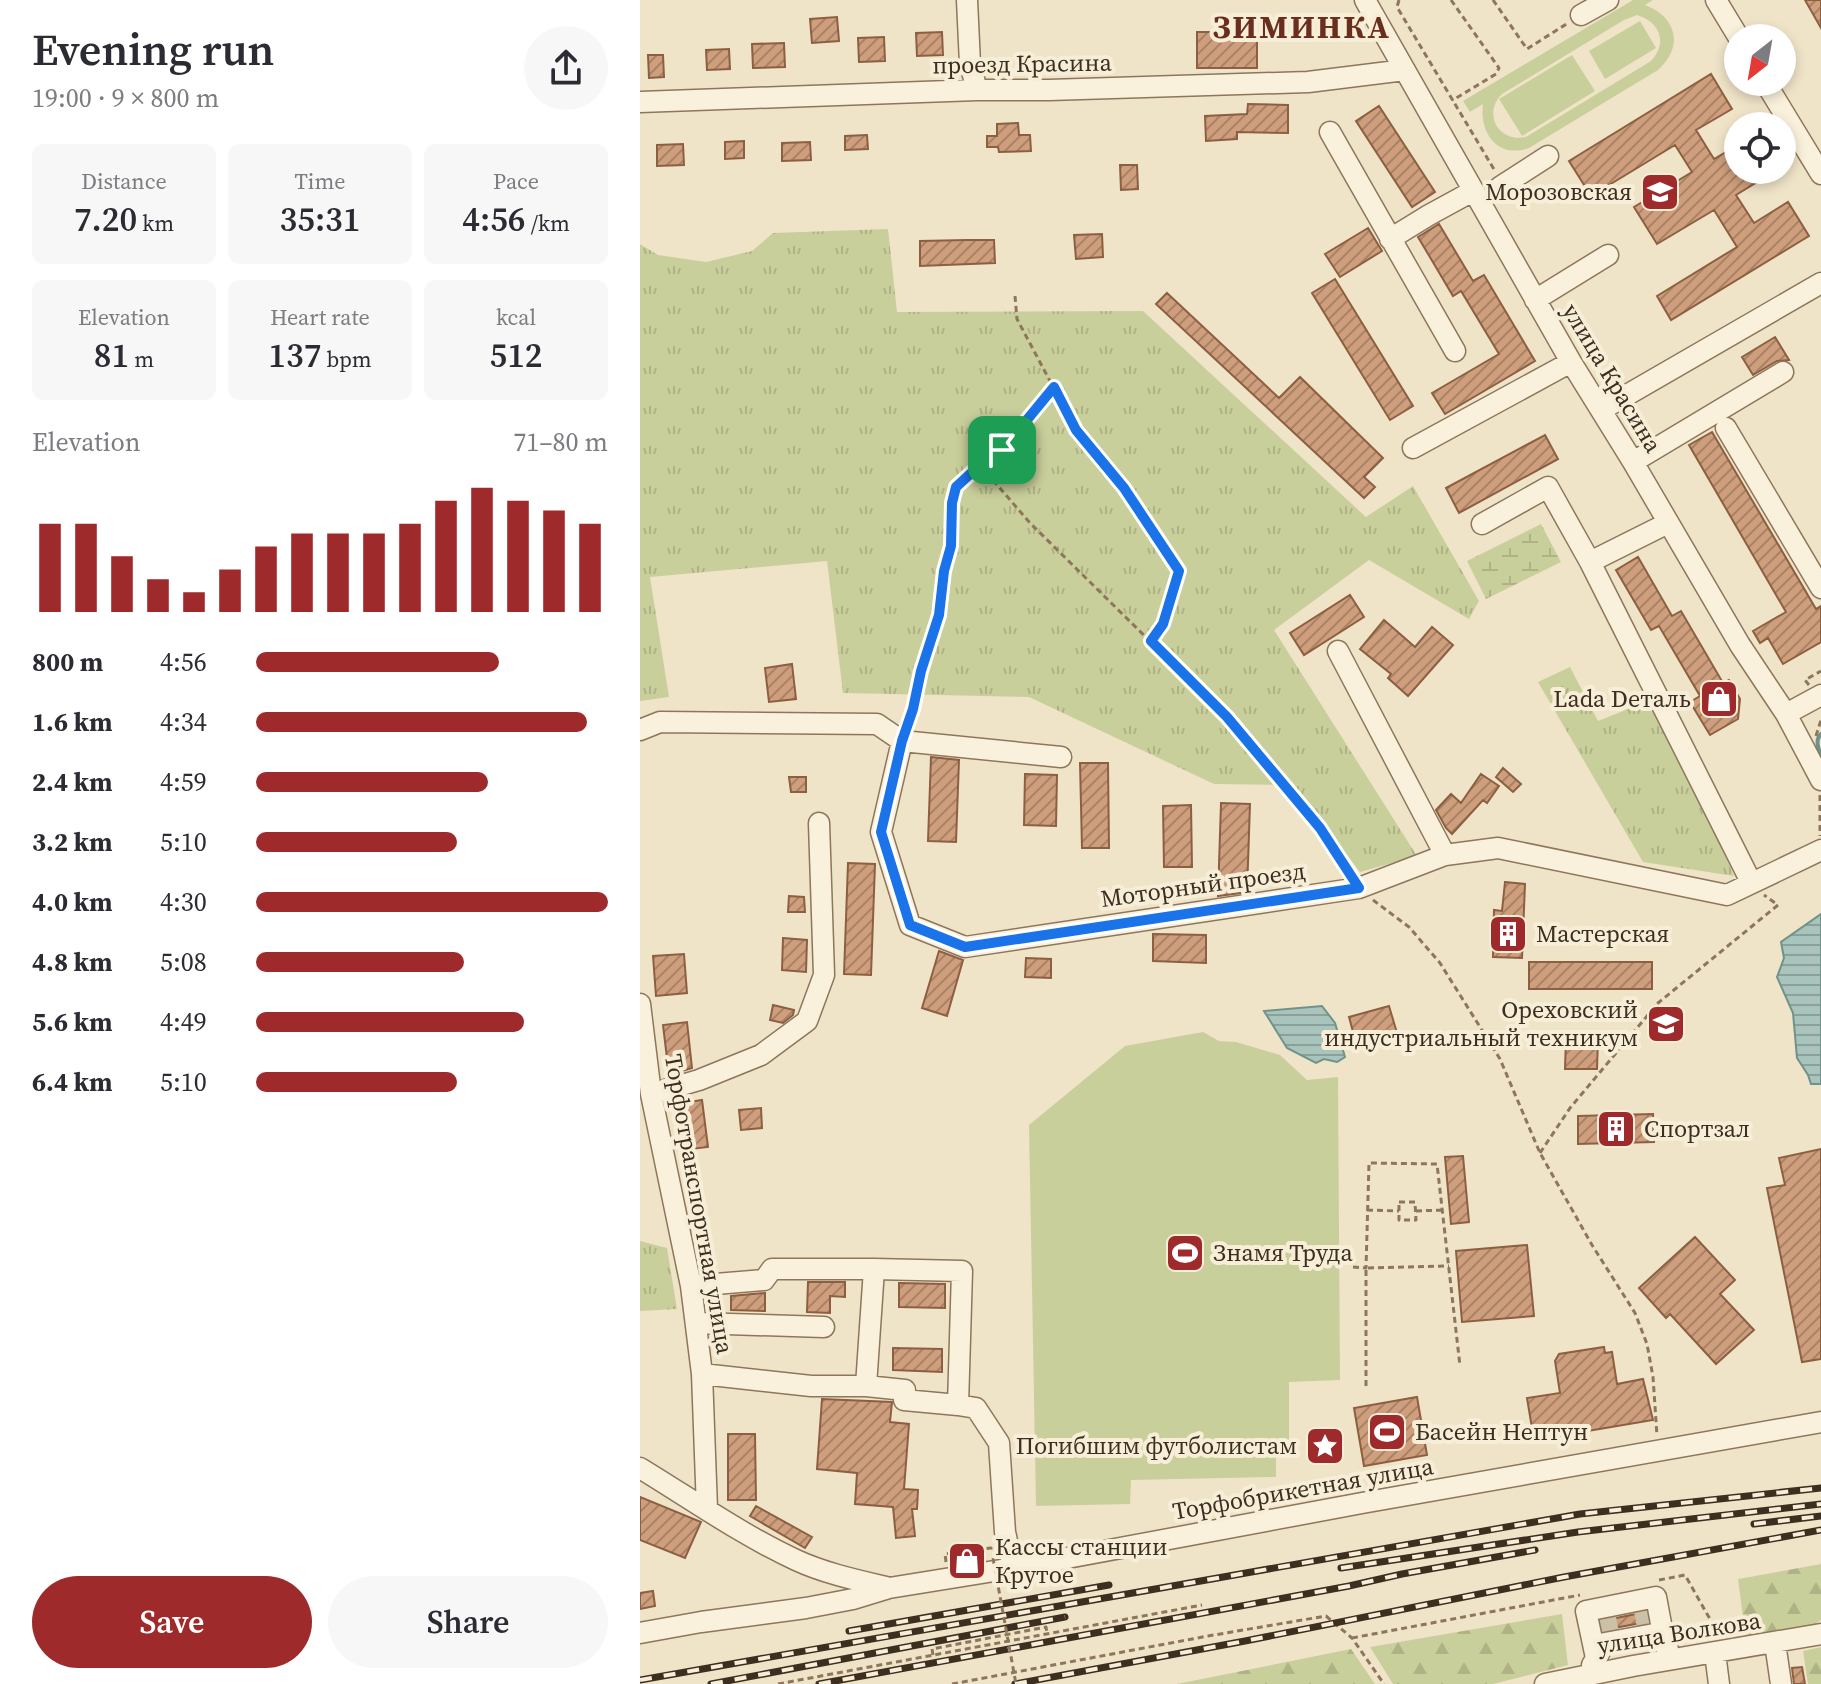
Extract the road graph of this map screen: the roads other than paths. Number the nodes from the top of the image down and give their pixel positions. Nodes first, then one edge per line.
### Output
1 (967, 0) edge
2 (1365, 0) edge
3 (1608, 0) edge
4 (1716, 0) edge
5 (1581, 15) road end
6 (1731, 24) edge
7 (1405, 70) junction
8 (977, 90) junction
9 (1774, 96) edge
10 (640, 102) edge
11 (1330, 132) dead end
12 (1548, 156) dead end
13 (1821, 174) edge
14 (1502, 186) road end
15 (1473, 191) junction
16 (1390, 239) junction
17 (1608, 255) dead end
18 (1821, 283) edge
19 (1535, 300) junction
20 (1455, 351) dead end
21 (1571, 362) junction
22 (1783, 372) dead end
23 (1601, 410) junction
24 (1726, 428) dead end
25 (1413, 448) dead end
26 (1633, 462) junction
27 (1668, 523) junction
28 (1482, 524) dead end
29 (1590, 562) junction
30 (1821, 588) edge
31 (1338, 651) dead end
32 (1821, 695) edge
33 (1786, 714) junction
34 (640, 730) edge
35 (902, 741) junction
36 (1061, 757) dead end
37 (1820, 786) edge
38 (819, 823) dead end
39 (1821, 850) edge
40 (1445, 855) junction
41 (1750, 881) junction
42 (640, 1004) edge
43 (651, 1094) junction
44 (874, 1269) junction
45 (691, 1286) junction
46 (696, 1323) junction
47 (824, 1327) dead end
48 (702, 1374) junction
49 (866, 1386) junction
50 (958, 1405) junction
51 (1821, 1422) edge
52 (640, 1468) edge
53 (707, 1509) junction
54 (1013, 1568) junction
55 (889, 1588) junction
56 (640, 1633) edge
57 (1821, 1634) edge
58 (1637, 1638) junction
59 (1775, 1643) junction
60 (1722, 1651) junction
61 (1644, 1664) junction
62 (1580, 1674) edge
63 (1545, 1684) edge
64 (1636, 1684) edge
65 (1719, 1684) edge
66 (1781, 1684) edge

1 - 8 street
2 - 7 street, улица Красина
3 - 5 street
4 - 6 street
7 - 8 street, проезд Красина
7 - 15 street, улица Красина
8 - 10 street, проезд Красина
9 - 13 street
11 - 16 street
12 - 14 street
15 - 16 street
15 - 19 street, улица Красина
16 - 20 street
17 - 19 street
18 - 23 street
19 - 21 street, улица Красина
21 - 23 street, улица Красина
21 - 25 street
22 - 26 street
23 - 26 street, улица Красина
24 - 30 street
26 - 27 street, улица Красина
27 - 29 street
27 - 33 street, улица Красина
28 - 29 street
29 - 41 street
31 - 40 street
32 - 33 street
33 - 37 street, улица Красина
34 - 35 street
35 - 36 street
35 - 40 street, Моторный проезд
38 - 43 street
39 - 41 street, Моторный проезд
40 - 41 street, Моторный проезд
42 - 43 street, Торфотранспортная улица
43 - 45 street, Торфотранспортная улица
44 - 45 street
44 - 49 street
44 - 50 street
45 - 46 street, Торфотранспортная улица
46 - 47 street
46 - 48 street, Торфотранспортная улица
48 - 49 street
48 - 53 street, Торфотранспортная улица
49 - 50 street
50 - 54 street
51 - 54 street, Торфобрикетная улица
52 - 53 street, Торфобрикетная улица
53 - 55 street, Торфобрикетная улица
54 - 55 street, Торфобрикетная улица
55 - 56 street, Торфобрикетная улица
57 - 59 street, улица Волкова
58 - 60 street, улица Волкова
58 - 61 street, улица Волкова
58 - 62 street
58 - 62 street
59 - 60 street, улица Волкова
59 - 66 street
60 - 65 street
61 - 62 street, улица Волкова
61 - 64 street
62 - 63 street, улица Волкова

